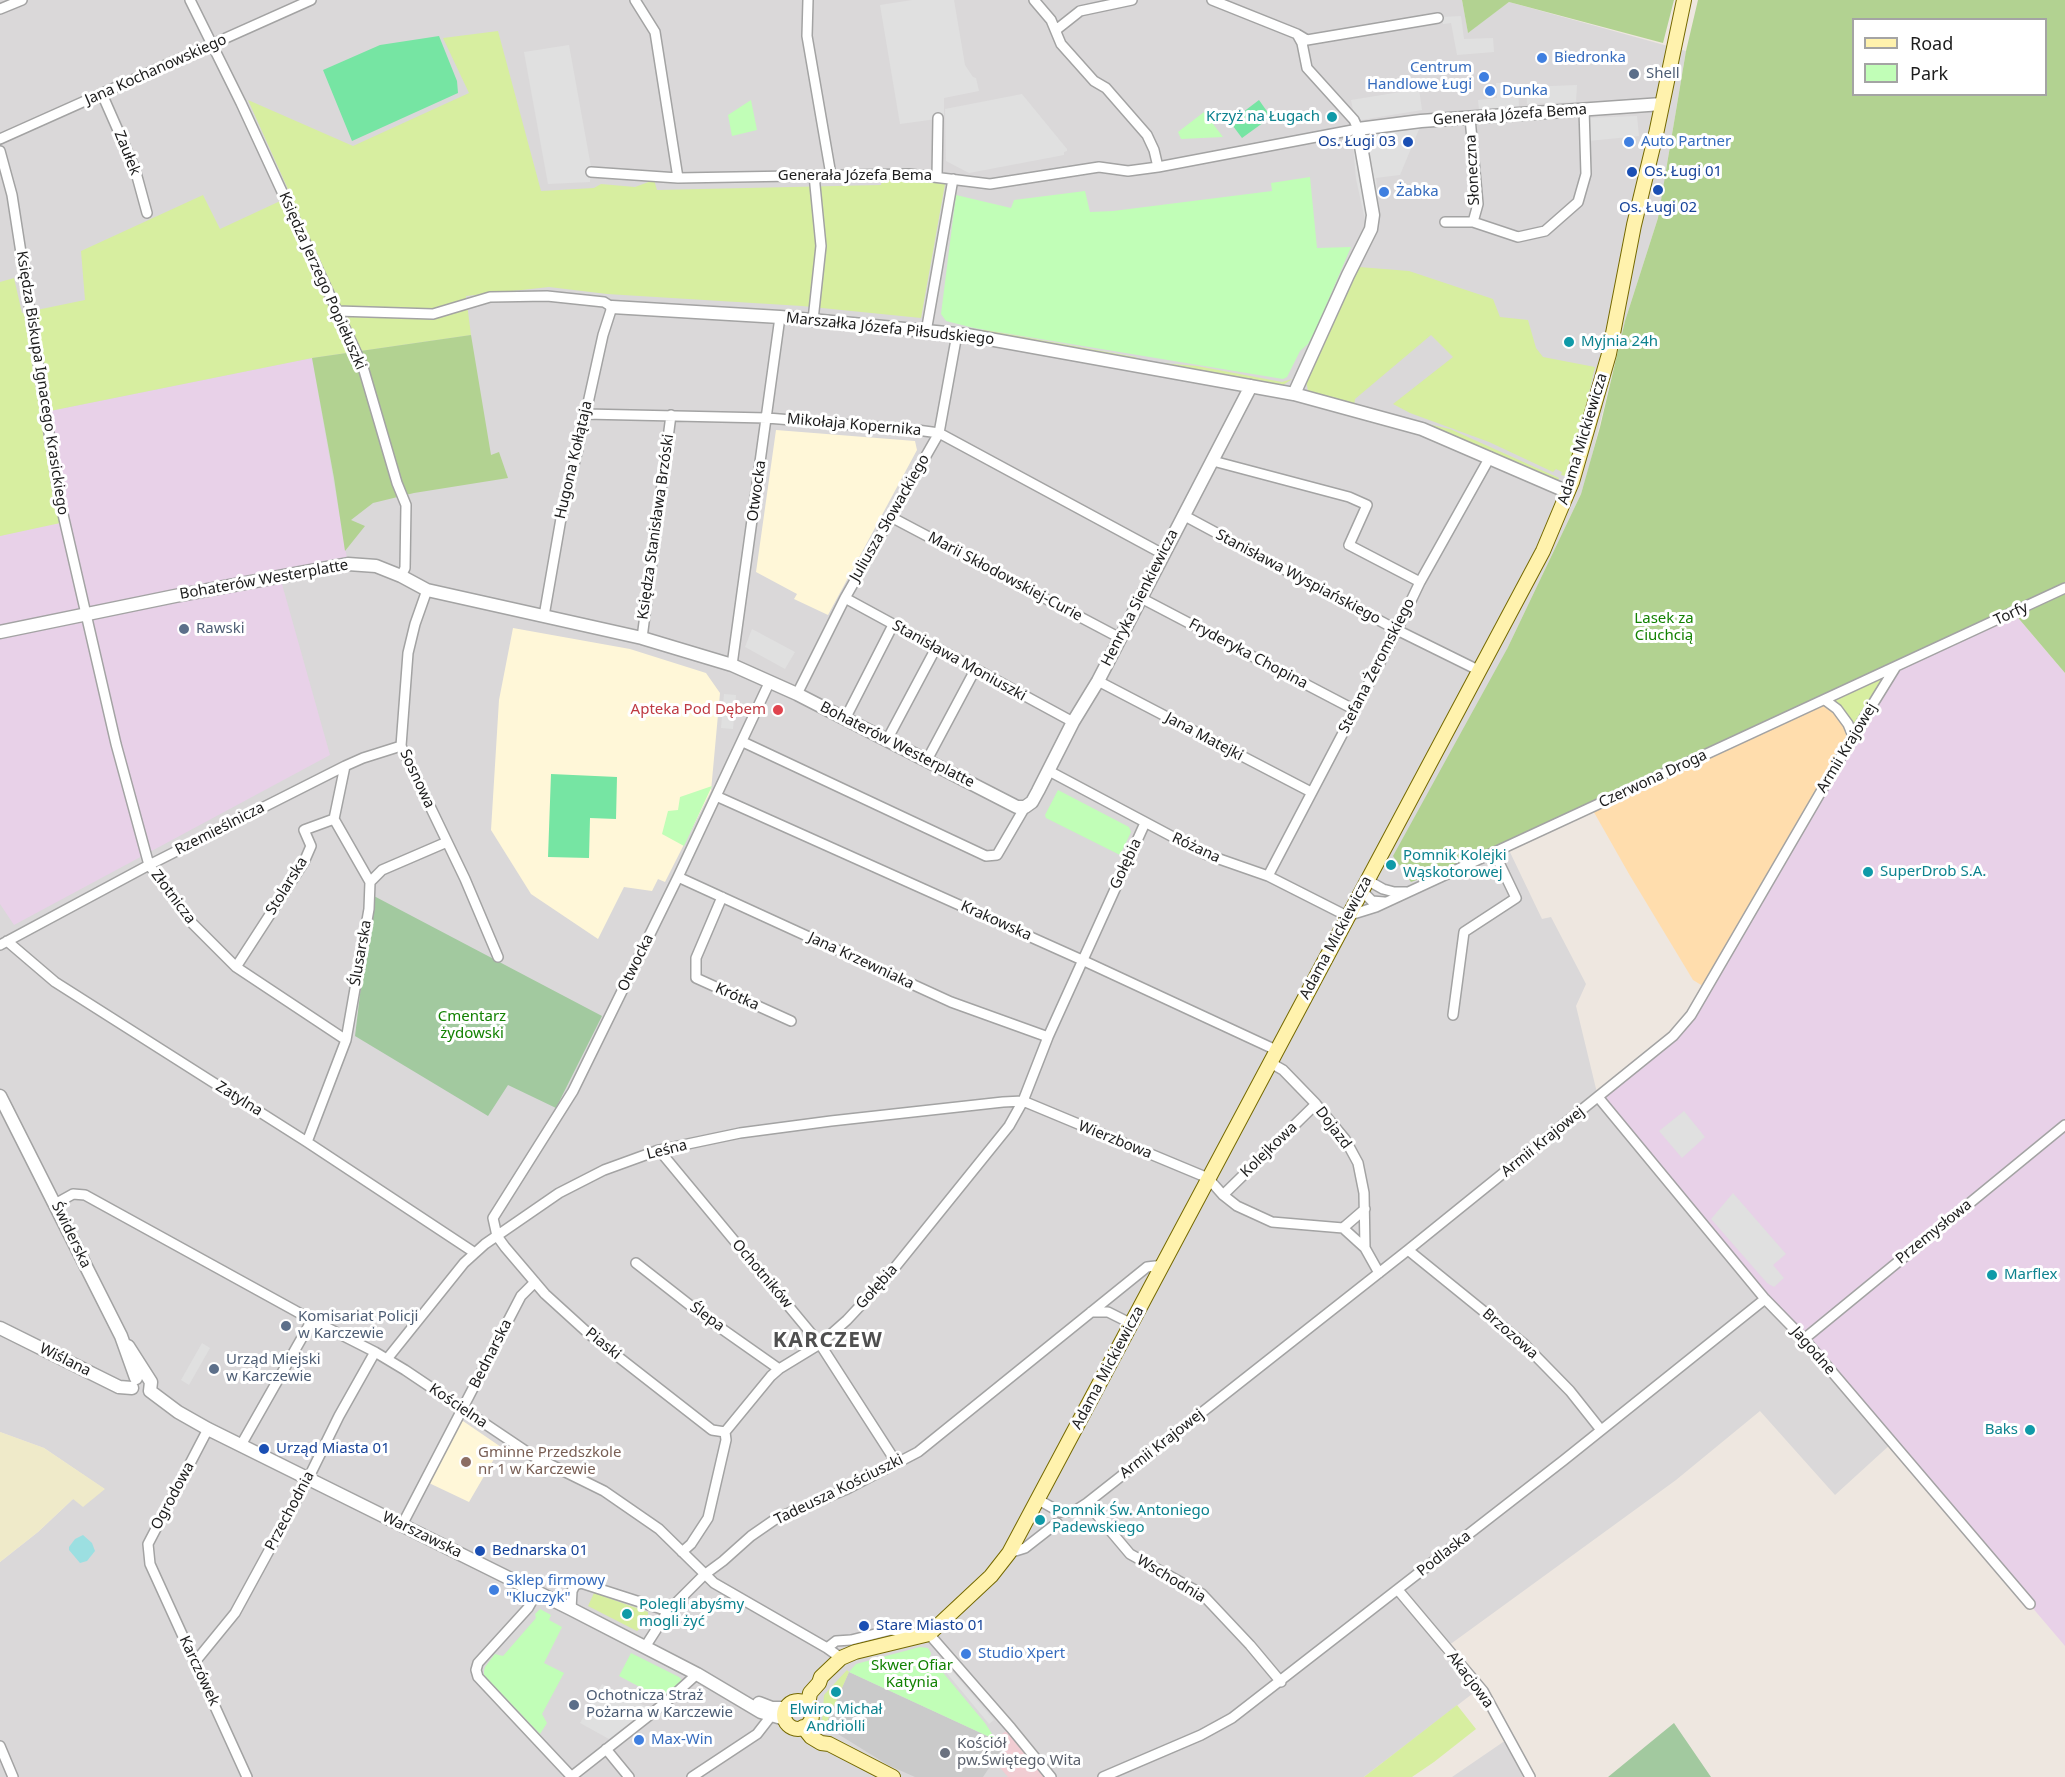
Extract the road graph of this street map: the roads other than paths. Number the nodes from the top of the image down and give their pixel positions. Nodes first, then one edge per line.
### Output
1 (22, 0) edge
2 (190, 0) edge
3 (311, 0) edge
4 (635, 0) edge
5 (808, 0) edge
6 (1034, 0) edge
7 (1132, 0) edge
8 (1212, 0) edge
9 (1684, 0) edge
10 (0, 9) edge
11 (1438, 18) dead end
12 (1056, 30) junction
13 (1297, 34) junction
14 (213, 45) junction
15 (102, 94) junction
16 (1662, 104) junction
17 (1584, 109) junction
18 (938, 118) dead end
19 (1470, 118) junction
20 (1358, 129) junction
21 (0, 138) edge
22 (0, 151) edge
23 (1158, 167) junction
24 (591, 172) dead end
25 (814, 175) junction
26 (831, 175) junction
27 (937, 177) junction
28 (678, 178) junction
29 (953, 179) junction
30 (147, 213) dead end
31 (1445, 222) dead end
32 (1473, 222) junction
33 (612, 306) junction
34 (338, 311) junction
35 (780, 317) junction
36 (813, 320) junction
37 (926, 332) junction
38 (957, 334) junction
39 (1251, 386) junction
40 (1294, 394) junction
41 (585, 414) junction
42 (671, 416) junction
43 (767, 418) junction
44 (939, 433) junction
45 (1490, 457) junction
46 (1213, 461) junction
47 (1568, 492) junction
48 (1183, 515) junction
49 (891, 517) junction
50 (1164, 554) junction
51 (401, 576) junction
52 (1420, 582) junction
53 (2065, 588) edge
54 (427, 590) junction
55 (845, 598) junction
56 (1141, 598) junction
57 (87, 614) junction
58 (544, 616) junction
59 (893, 625) junction
60 (1396, 630) junction
61 (0, 632) edge
62 (642, 638) junction
63 (1120, 638) junction
64 (1958, 639) joint
65 (936, 648) junction
66 (732, 665) junction
67 (1895, 668) junction
68 (975, 670) junction
69 (1478, 670) junction
70 (770, 681) junction
71 (1098, 681) junction
72 (797, 694) junction
73 (1825, 700) junction
74 (1355, 710) junction
75 (845, 719) junction
76 (1073, 722) junction
77 (1853, 736) junction
78 (887, 740) junction
79 (743, 741) junction
80 (401, 746) junction
81 (927, 760) junction
82 (345, 766) junction
83 (1049, 771) junction
84 (1311, 792) junction
85 (716, 796) junction
86 (1025, 807) junction
87 (334, 819) junction
88 (1145, 823) junction
89 (447, 842) junction
90 (1494, 852) junction
91 (149, 865) junction
92 (1268, 876) junction
93 (678, 877) junction
94 (370, 882) junction
95 (1364, 885) junction
96 (1408, 892) junction
97 (722, 897) junction
98 (1386, 903) junction
99 (1347, 916) junction
100 (3, 943) edge
101 (498, 957) dead end
102 (1082, 960) junction
103 (236, 967) junction
104 (1453, 1015) dead end
105 (791, 1022) dead end
106 (1048, 1036) junction
107 (346, 1040) junction
108 (1276, 1050) junction
109 (1269, 1062) junction
110 (1598, 1097) junction
111 (1, 1101) edge
112 (1023, 1101) junction
113 (1316, 1104) junction
114 (2065, 1125) edge
115 (307, 1142) junction
116 (659, 1150) junction
117 (1208, 1178) junction
118 (1222, 1196) junction
119 (56, 1204) junction
120 (1365, 1209) junction
121 (1343, 1228) junction
122 (497, 1236) junction
123 (1365, 1248) junction
124 (1408, 1250) junction
125 (475, 1253) junction
126 (636, 1263) dead end
127 (1164, 1265) junction
128 (1379, 1273) junction
129 (535, 1282) junction
130 (1765, 1299) junction
131 (1091, 1311) junction
132 (312, 1320) junction
133 (1131, 1324) junction
134 (0, 1328) edge
135 (1804, 1340) junction
136 (820, 1344) junction
137 (375, 1352) junction
138 (387, 1359) junction
139 (779, 1369) junction
140 (138, 1381) junction
141 (150, 1391) junction
142 (463, 1408) junction
143 (208, 1429) junction
144 (1601, 1430) junction
145 (724, 1432) junction
146 (240, 1445) junction
147 (896, 1462) junction
148 (308, 1479) junction
149 (1037, 1499) junction
150 (1087, 1503) junction
151 (1057, 1523) dead end
152 (402, 1525) junction
153 (682, 1552) junction
154 (1009, 1553) junction
155 (150, 1564) joint
156 (705, 1575) junction
157 (1398, 1590) junction
158 (537, 1592) junction
159 (2030, 1604) dead end
160 (571, 1609) junction
161 (668, 1611) junction
162 (926, 1635) junction
163 (645, 1647) junction
164 (827, 1648) junction
165 (841, 1658) junction
166 (195, 1662) junction
167 (697, 1674) junction
168 (1281, 1682) junction
169 (803, 1703) junction
170 (781, 1714) junction
171 (806, 1724) junction
172 (0, 1746) edge
173 (606, 1749) junction
174 (571, 1776) edge
175 (13, 1777) edge
176 (247, 1777) edge
177 (629, 1777) edge
178 (692, 1777) edge
179 (893, 1777) edge
180 (1051, 1777) edge
181 (1103, 1777) edge
182 (1530, 1777) edge

1 - 10 street
2 - 14 street, Księdza Jerzego Popiełuszki
3 - 14 street, Jana Kochanowskiego
4 - 28 street
5 - 26 street
6 - 12 street
7 - 12 street
8 - 13 street
9 - 16 main road, Adama Mickiewicza
11 - 13 street
12 - 23 street
13 - 20 street
14 - 15 street, Jana Kochanowskiego
14 - 34 street, Księdza Jerzego Popiełuszki
15 - 21 street, Jana Kochanowskiego
15 - 30 street, Zaułek
16 - 17 street, Generała Józefa Bema
16 - 47 main road, Adama Mickiewicza
17 - 19 street, Generała Józefa Bema
17 - 32 street, Słoneczna
18 - 27 street
19 - 20 street, Generała Józefa Bema
19 - 32 street, Słoneczna
20 - 23 street, Generała Józefa Bema
20 - 40 street
22 - 57 street, Księdza Biskupa Ignacego Krasickiego
23 - 29 street, Generała Józefa Bema
24 - 28 street, Generała Józefa Bema
25 - 26 street, Generała Józefa Bema
25 - 28 street, Generała Józefa Bema
25 - 36 street
26 - 27 street, Generała Józefa Bema
27 - 29 street, Generała Józefa Bema
29 - 37 street
31 - 32 street, Słoneczna
33 - 34 street, Marszałka Józefa Piłsudskiego
33 - 35 street, Marszałka Józefa Piłsudskiego
33 - 41 street, Hugona Kołłątaja
34 - 51 street, Księdza Jerzego Popiełuszki
35 - 36 street, Marszałka Józefa Piłsudskiego
35 - 43 street, Otwocka
36 - 37 street, Marszałka Józefa Piłsudskiego
37 - 38 street, Marszałka Józefa Piłsudskiego
38 - 39 street, Marszałka Józefa Piłsudskiego
38 - 44 street, Juliusza Słowackiego
39 - 40 street, Marszałka Józefa Piłsudskiego
39 - 46 street, Henryka Sienkiewicza
40 - 45 street, Marszałka Józefa Piłsudskiego
41 - 42 street, Mikołaja Kopernika
41 - 58 street, Hugona Kołłątaja
42 - 43 street, Mikołaja Kopernika
42 - 62 street, Księdza Stanisława Brzóski
43 - 44 street, Mikołaja Kopernika
43 - 66 street, Otwocka
44 - 49 street, Juliusza Słowackiego
44 - 50 street, Mikołaja Kopernika
45 - 47 street, Marszałka Józefa Piłsudskiego
45 - 52 street, Stefana Żeromskiego
46 - 48 street, Henryka Sienkiewicza
46 - 52 street
47 - 69 main road, Adama Mickiewicza
48 - 50 street, Henryka Sienkiewicza
48 - 60 street, Stanisława Wyspiańskiego
49 - 55 street, Juliusza Słowackiego
49 - 63 street, Marii Skłodowskiej-Curie
50 - 56 street, Henryka Sienkiewicza
51 - 54 street, Bohaterów Westerplatte
51 - 57 street, Bohaterów Westerplatte
52 - 60 street, Stefana Żeromskiego
53 - 64 street, Torfy
54 - 58 street, Bohaterów Westerplatte
54 - 80 street, Sosnowa
55 - 59 street, Stanisława Moniuszki
55 - 72 street, Juliusza Słowackiego
56 - 63 street, Henryka Sienkiewicza
56 - 74 street, Fryderyka Chopina
57 - 61 street, Bohaterów Westerplatte
57 - 91 street, Złotnicza
58 - 62 street, Bohaterów Westerplatte
59 - 65 street, Stanisława Moniuszki
59 - 75 street
60 - 69 street, Stanisława Wyspiańskiego
60 - 74 street, Stefana Żeromskiego
62 - 66 street, Bohaterów Westerplatte
63 - 71 street, Henryka Sienkiewicza
64 - 67 street, Czerwona Droga
65 - 68 street, Stanisława Moniuszki
65 - 78 street
66 - 70 street, Bohaterów Westerplatte
67 - 73 street, Czerwona Droga
67 - 77 street, Armii Krajowej
68 - 76 street, Stanisława Moniuszki
68 - 81 street
69 - 95 main road, Adama Mickiewicza
70 - 72 street, Bohaterów Westerplatte
70 - 79 street, Otwocka
71 - 76 street, Henryka Sienkiewicza
71 - 84 street, Jana Matejki
72 - 75 street, Bohaterów Westerplatte
73 - 77 street
73 - 90 street, Czerwona Droga
74 - 84 street, Stefana Żeromskiego
75 - 78 street, Bohaterów Westerplatte
76 - 83 street, Henryka Sienkiewicza
77 - 110 street, Armii Krajowej
78 - 81 street, Bohaterów Westerplatte
79 - 85 street, Otwocka
79 - 86 street
80 - 82 street, Rzemieślnicza
80 - 89 street, Sosnowa
81 - 86 street, Bohaterów Westerplatte
82 - 87 street
82 - 91 street, Rzemieślnicza
83 - 86 street, Henryka Sienkiewicza
83 - 88 street, Różana
84 - 92 street, Stefana Żeromskiego
85 - 93 street, Otwocka
85 - 102 street, Krakowska
87 - 94 street
87 - 103 street, Stolarska
88 - 92 street, Różana
88 - 102 street, Gołębia
89 - 94 street
89 - 101 street, Sosnowa
90 - 96 street, Czerwona Droga
90 - 104 street
91 - 100 street, Rzemieślnicza
91 - 103 street, Złotnicza
92 - 99 street, Różana
93 - 97 street, Jana Krzewniaka
93 - 122 street, Otwocka
94 - 107 street, Ślusarska
95 - 96 street
95 - 98 street
95 - 99 main road, Adama Mickiewicza
96 - 98 street, Czerwona Droga
97 - 105 street, Krótka
97 - 106 street, Jana Krzewniaka
98 - 99 street, Czerwona Droga
99 - 108 main road, Adama Mickiewicza
100 - 115 street, Zatylna
102 - 106 street, Gołębia
102 - 108 street, Krakowska
103 - 107 street, Złotnicza
106 - 112 street, Gołębia
107 - 115 street, Ślusarska
108 - 109 main road, Adama Mickiewicza
109 - 113 street, Dojazd
109 - 117 main road, Adama Mickiewicza
110 - 124 street, Armii Krajowej
110 - 130 street, Jagodne
111 - 119 street, Świderska
112 - 116 street, Leśna
112 - 117 street, Wierzbowa
112 - 136 street, Gołębia
113 - 118 street, Kolejkowa
113 - 120 street, Dojazd
114 - 135 street, Przemysłowa
115 - 125 street, Zatylna
116 - 122 street, Leśna
116 - 136 street, Ochotników
117 - 118 street
117 - 127 main road, Adama Mickiewicza
118 - 121 street
119 - 132 street, Kościelna
119 - 140 street, Świderska
120 - 121 street
120 - 123 street, Dojazd
121 - 123 street, Dojazd
122 - 125 street, Leśna
122 - 129 street, Piaski
123 - 128 street, Dojazd
124 - 128 street, Armii Krajowej
124 - 144 street, Brzozowa
125 - 138 street, Leśna
126 - 139 street, Ślepa
127 - 131 street, Tadeusza Kościuszki
127 - 133 main road, Adama Mickiewicza
128 - 150 street, Armii Krajowej
129 - 142 street, Bednarska
129 - 145 street, Piaski
130 - 135 street, Jagodne
130 - 144 street, Podlaska
131 - 133 street
131 - 147 street, Tadeusza Kościuszki
132 - 137 street, Kościelna
132 - 146 street
133 - 149 main road, Adama Mickiewicza
134 - 140 street, Wiślana
135 - 159 street, Jagodne
136 - 139 street, Gołębia
136 - 147 street, Ochotników
137 - 138 street, Kościelna
137 - 148 street, Przechodnia
138 - 142 street, Kościelna
139 - 145 street, Gołębia
140 - 141 street
140 - 141 street, Wiślana
141 - 143 street, Warszawska
142 - 152 street, Bednarska
142 - 153 street, Kościelna
143 - 146 street, Warszawska
143 - 155 street, Ogrodowa
144 - 157 street, Podlaska
145 - 153 street
146 - 148 street, Warszawska
147 - 156 street, Tadeusza Kościuszki
148 - 152 street, Warszawska
148 - 166 street, Przechodnia
149 - 150 street, Armii Krajowej
149 - 154 main road, Adama Mickiewicza
150 - 168 street, Wschodnia
151 - 154 street
152 - 158 street, Warszawska
153 - 156 street, Kościelna
154 - 162 main road, Adama Mickiewicza
155 - 166 street, Karczówek
156 - 161 street, Tadeusza Kościuszki
156 - 164 street, Kościelna
157 - 168 street, Podlaska
157 - 182 street, Akacjowa
158 - 160 street, Warszawska
158 - 174 street
160 - 161 street
160 - 163 street, Warszawska
161 - 163 street, Tadeusza Kościuszki
162 - 164 street
162 - 165 main road, Adama Mickiewicza
162 - 180 street
163 - 167 street, Warszawska
164 - 165 street, Kościelna
165 - 169 main road, Adama Mickiewicza
166 - 176 street, Karczówek
167 - 170 street, Warszawska
167 - 173 street
168 - 181 street, Podlaska
169 - 170 main road
169 - 171 main road
170 - 171 main road
170 - 178 street
171 - 179 main road
172 - 175 street
173 - 174 street
173 - 177 street

